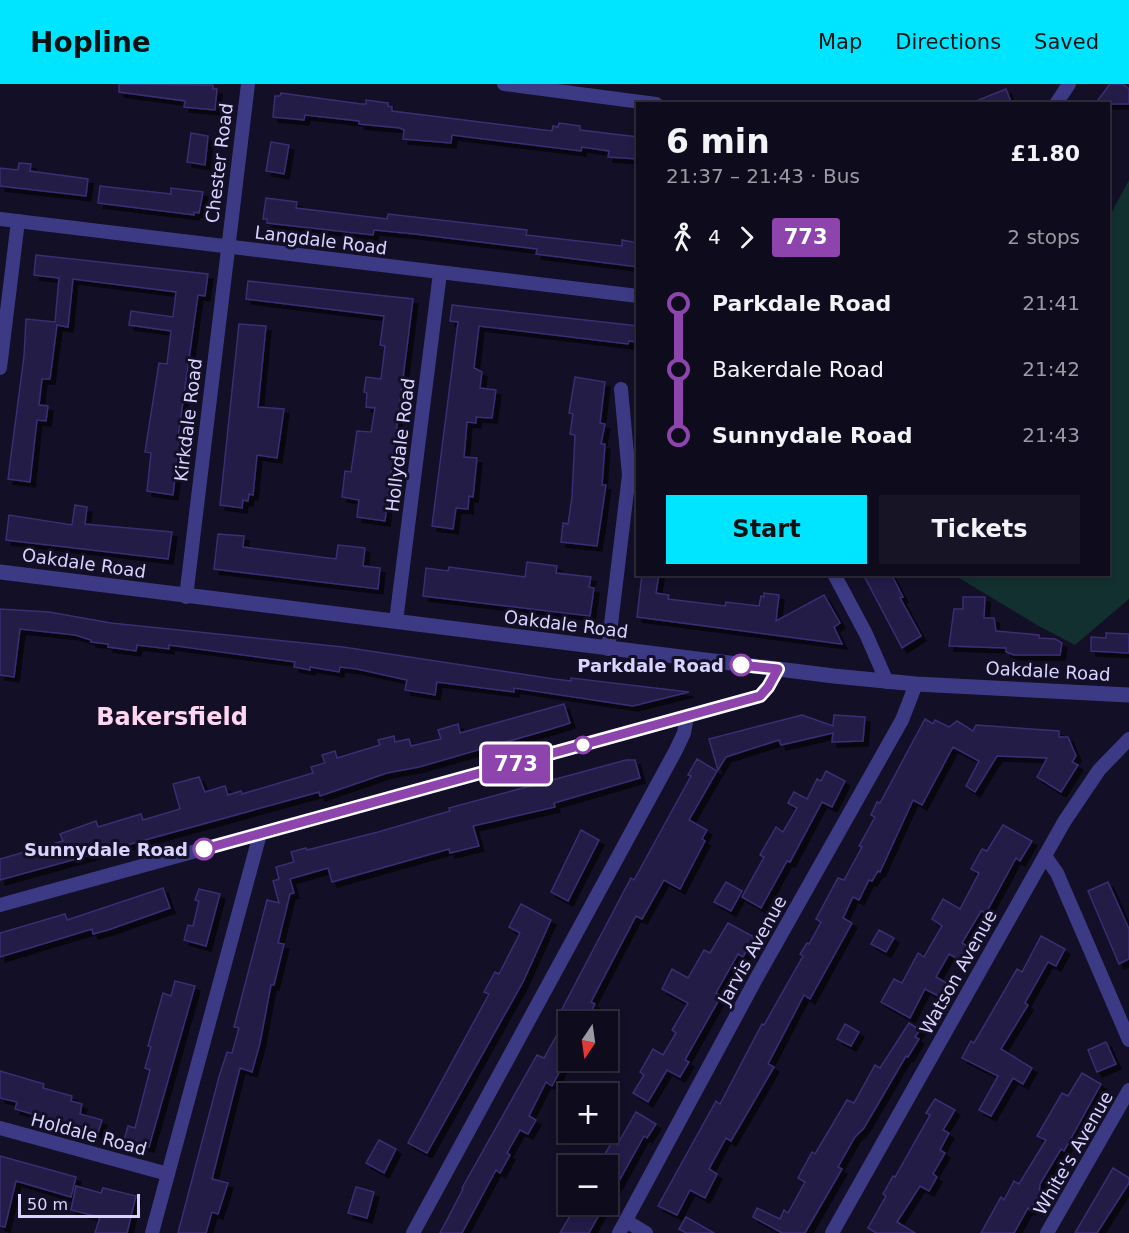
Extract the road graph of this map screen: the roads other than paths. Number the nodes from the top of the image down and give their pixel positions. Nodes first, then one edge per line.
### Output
1 (248, 84) edge
2 (504, 84) edge
3 (1068, 84) edge
4 (641, 102) edge
5 (1057, 102) edge
6 (0, 219) edge
7 (18, 221) junction
8 (227, 247) junction
9 (440, 273) junction
10 (636, 296) edge
11 (0, 368) edge
12 (621, 389) dead end
13 (633, 472) edge
14 (0, 572) edge
15 (835, 576) edge
16 (186, 597) junction
17 (396, 621) junction
18 (608, 649) junction
19 (778, 669) junction
20 (886, 682) junction
21 (916, 684) junction
22 (1129, 695) edge
23 (687, 717) junction
24 (1129, 739) edge
25 (260, 834) junction
26 (1045, 856) junction
27 (0, 905) edge
28 (1129, 1040) edge
29 (1129, 1090) edge
30 (0, 1128) edge
31 (168, 1174) junction
32 (622, 1227) edge
33 (152, 1233) edge
34 (413, 1233) edge
35 (646, 1233) edge
36 (832, 1233) edge
37 (1047, 1233) edge

1 - 8 street, Chester Road
2 - 4 street
3 - 5 street
6 - 7 street, Langdale Road
7 - 8 street, Langdale Road
7 - 11 street
8 - 9 street, Langdale Road
8 - 16 street, Kirkdale Road
9 - 10 street, Langdale Road
9 - 17 street, Hollydale Road
12 - 13 street
13 - 18 street
14 - 16 street, Oakdale Road
15 - 20 street
16 - 17 street, Oakdale Road
17 - 18 street, Oakdale Road
18 - 19 street, Oakdale Road
19 - 20 street, Oakdale Road
19 - 23 street
20 - 21 street, Oakdale Road
21 - 22 street, Oakdale Road
21 - 32 street, Jarvis Avenue
23 - 25 street
23 - 34 street
24 - 26 street, Watson Avenue
25 - 27 street
25 - 31 street
26 - 28 street
26 - 36 street, Watson Avenue
29 - 37 street, White's Avenue
30 - 31 street, Holdale Road
31 - 33 street
32 - 35 street

